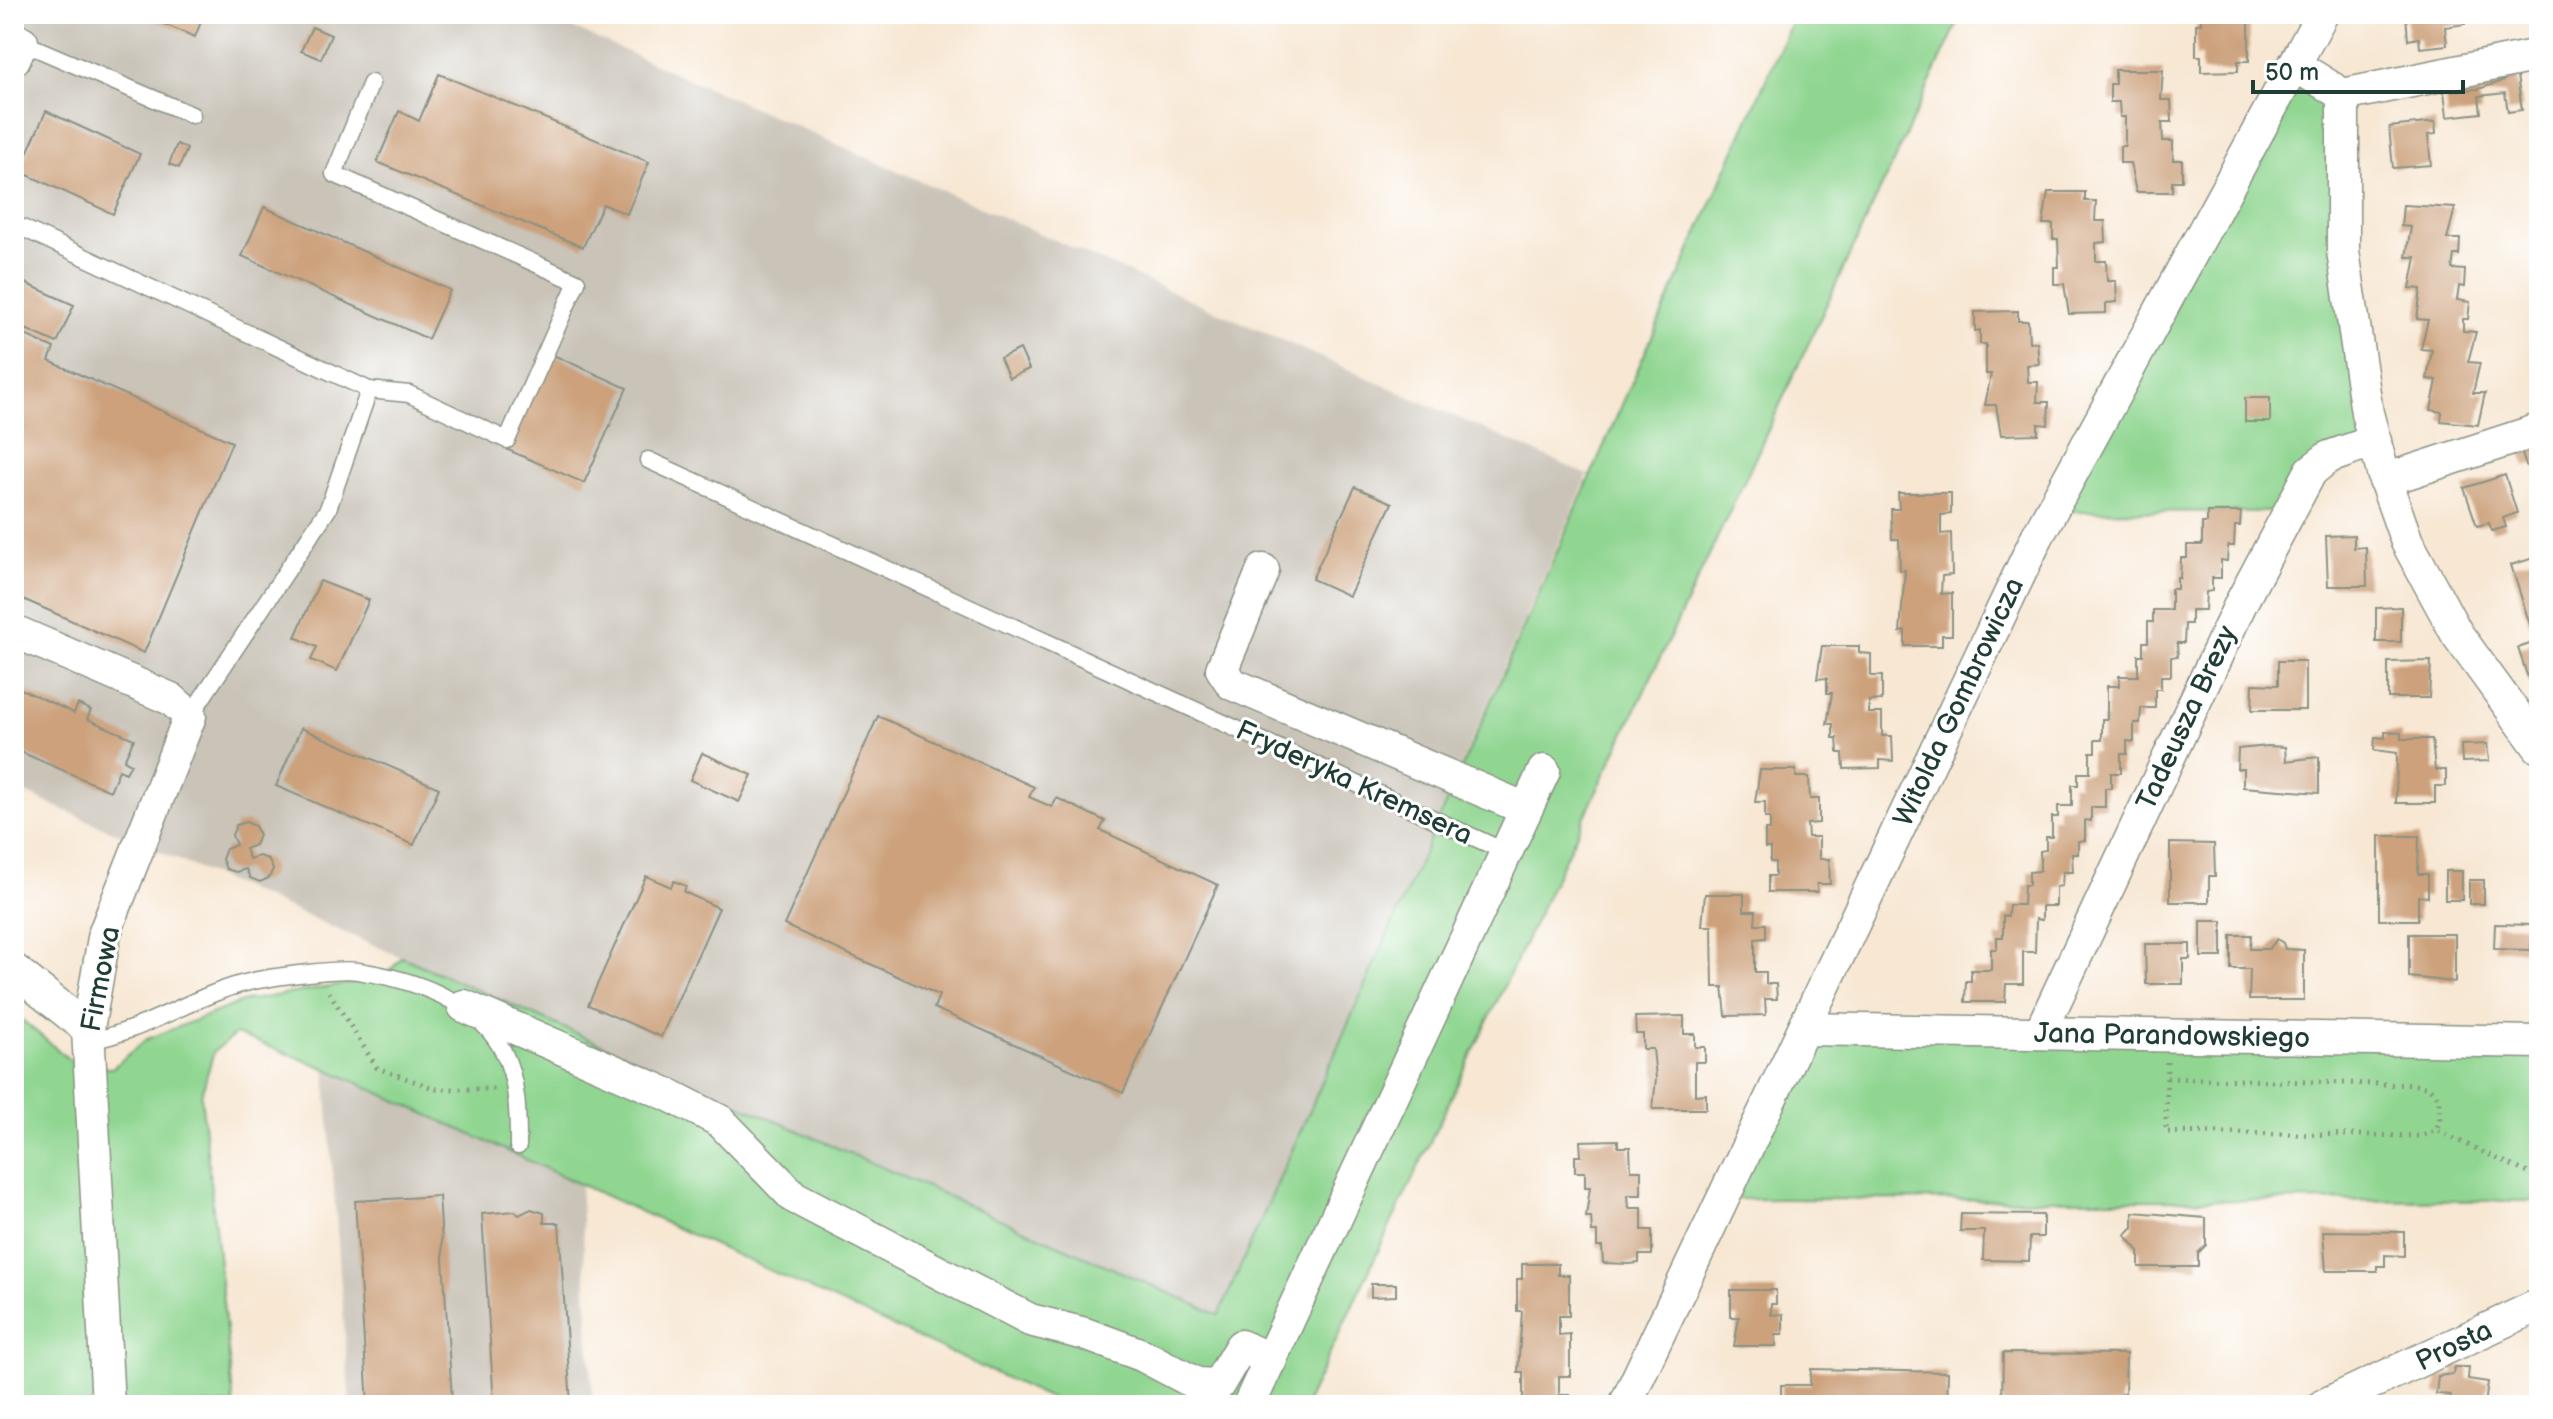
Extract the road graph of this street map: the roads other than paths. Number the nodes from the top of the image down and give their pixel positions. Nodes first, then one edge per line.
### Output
1 (2322, 14) edge
2 (17, 47) edge
3 (2539, 55) edge
4 (2295, 65) junction
5 (371, 83) dead end
6 (2343, 95) junction
7 (192, 115) dead end
8 (14, 224) edge
9 (369, 390) junction
10 (2539, 430) edge
11 (2375, 441) junction
12 (648, 460) dead end
13 (2385, 480) junction
14 (1263, 570) dead end
15 (14, 631) edge
16 (190, 716) junction
17 (2539, 747) edge
18 (1544, 771) dead end
19 (1526, 809) junction
20 (1506, 852) junction
21 (14, 970) edge
22 (464, 1006) junction
23 (1804, 1029) junction
24 (2040, 1033) junction
25 (88, 1035) junction
26 (2539, 1042) edge
27 (518, 1146) dead end
28 (2539, 1305) edge
29 (1271, 1360) junction
30 (108, 1405) edge
31 (1249, 1405) edge
32 (1625, 1405) edge
33 (2324, 1405) edge

1 - 4 street, Witolda Gombrowicza
2 - 7 lane
3 - 6 street
4 - 6 street
4 - 23 street, Witolda Gombrowicza
5 - 9 lane
6 - 11 street
8 - 9 lane
9 - 16 lane
10 - 13 street
11 - 13 street
11 - 24 street, Tadeusza Brezy
12 - 20 lane, Fryderyka Kremsera
13 - 17 street
14 - 19 street
15 - 16 street
16 - 25 street, Firmowa
18 - 19 street
19 - 20 street
20 - 29 street, Fryderyka Kremsera
21 - 25 street
22 - 25 lane
22 - 27 lane
22 - 29 street
23 - 24 street, Jana Parandowskiego
23 - 32 street, Witolda Gombrowicza
24 - 26 street, Jana Parandowskiego
25 - 30 street, Firmowa
28 - 33 street, Prosta
29 - 31 street, Fryderyka Kremsera

